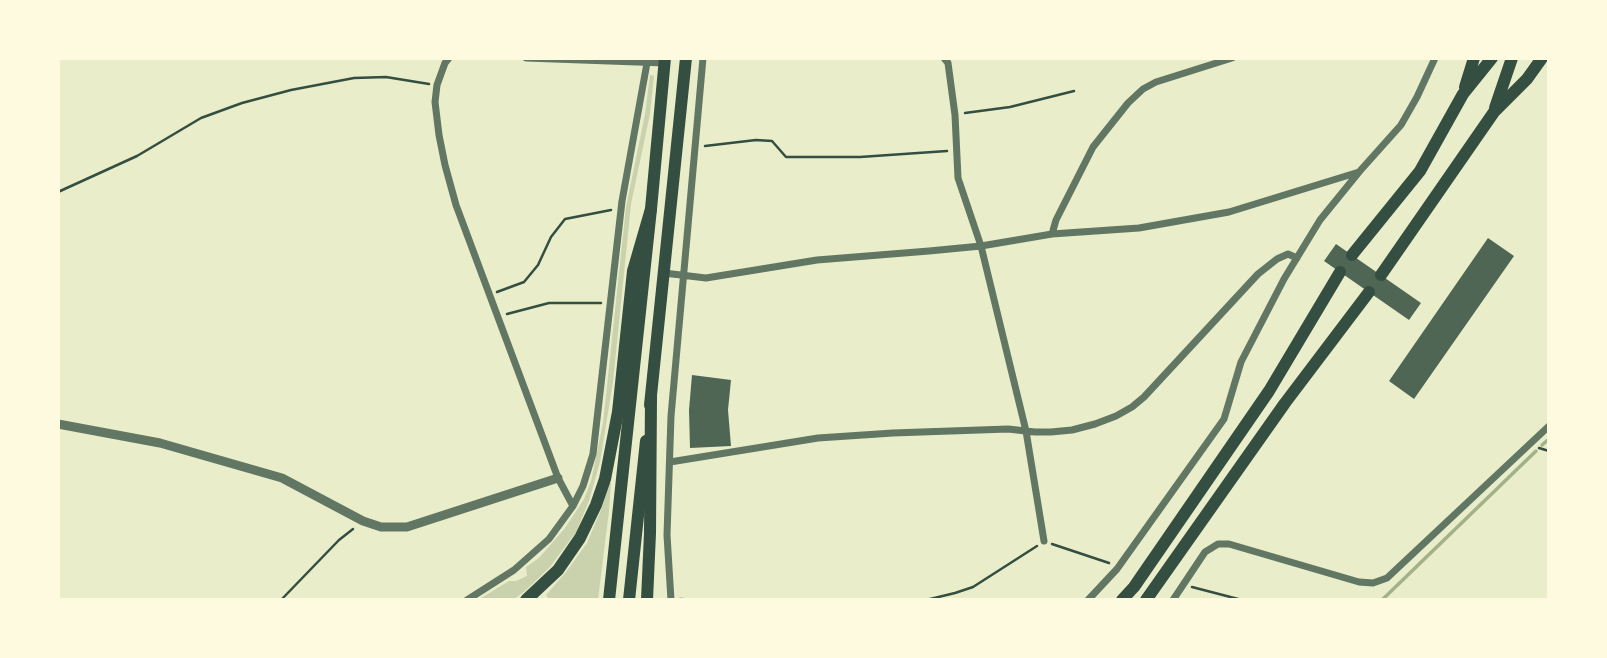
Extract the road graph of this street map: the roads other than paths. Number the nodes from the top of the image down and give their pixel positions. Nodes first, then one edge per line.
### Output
1 (449, 58) edge
2 (526, 58) edge
3 (687, 58) edge
4 (703, 58) edge
5 (944, 58) edge
6 (1232, 58) edge
7 (1474, 58) edge
8 (1492, 58) edge
9 (1512, 58) edge
10 (1542, 58) edge
11 (665, 60) edge
12 (1430, 61) edge
13 (647, 63) junction
14 (1463, 94) junction
15 (1494, 112) junction
16 (1359, 172) junction
17 (651, 209) junction
18 (1052, 234) junction
19 (981, 246) junction
20 (1352, 255) dead end
21 (1297, 258) junction
22 (1340, 272) dead end
23 (664, 273) junction
24 (683, 275) junction
25 (1381, 275) dead end
26 (1369, 292) dead end
27 (651, 397) junction
28 (58, 424) edge
29 (1549, 426) edge
30 (1026, 431) junction
31 (670, 462) junction
32 (558, 478) junction
33 (573, 506) junction
34 (1044, 541) road end
35 (514, 570) junction
36 (522, 580) dead end
37 (671, 599) edge
38 (467, 600) edge
39 (526, 600) edge
40 (609, 600) edge
41 (629, 600) edge
42 (647, 600) edge
43 (1088, 600) edge
44 (1122, 600) edge
45 (1146, 600) edge
46 (1173, 600) edge

1 - 32 street
2 - 13 street
3 - 23 highway
4 - 24 street
5 - 19 street
6 - 18 street
7 - 14 highway
8 - 14 highway
9 - 15 highway
10 - 15 highway
11 - 13 street
11 - 17 highway
12 - 16 street
13 - 33 street
14 - 20 highway
15 - 25 highway
16 - 18 street
16 - 21 street
17 - 39 highway
17 - 40 highway
18 - 19 street
19 - 24 street
19 - 30 street
21 - 30 street
21 - 43 street
22 - 44 highway
23 - 24 street
23 - 27 highway
24 - 31 street
26 - 45 highway
27 - 41 highway
27 - 42 highway
28 - 32 street
29 - 46 street
30 - 31 street
30 - 34 street
31 - 37 street
32 - 33 street
33 - 35 street
35 - 36 street
35 - 38 street

